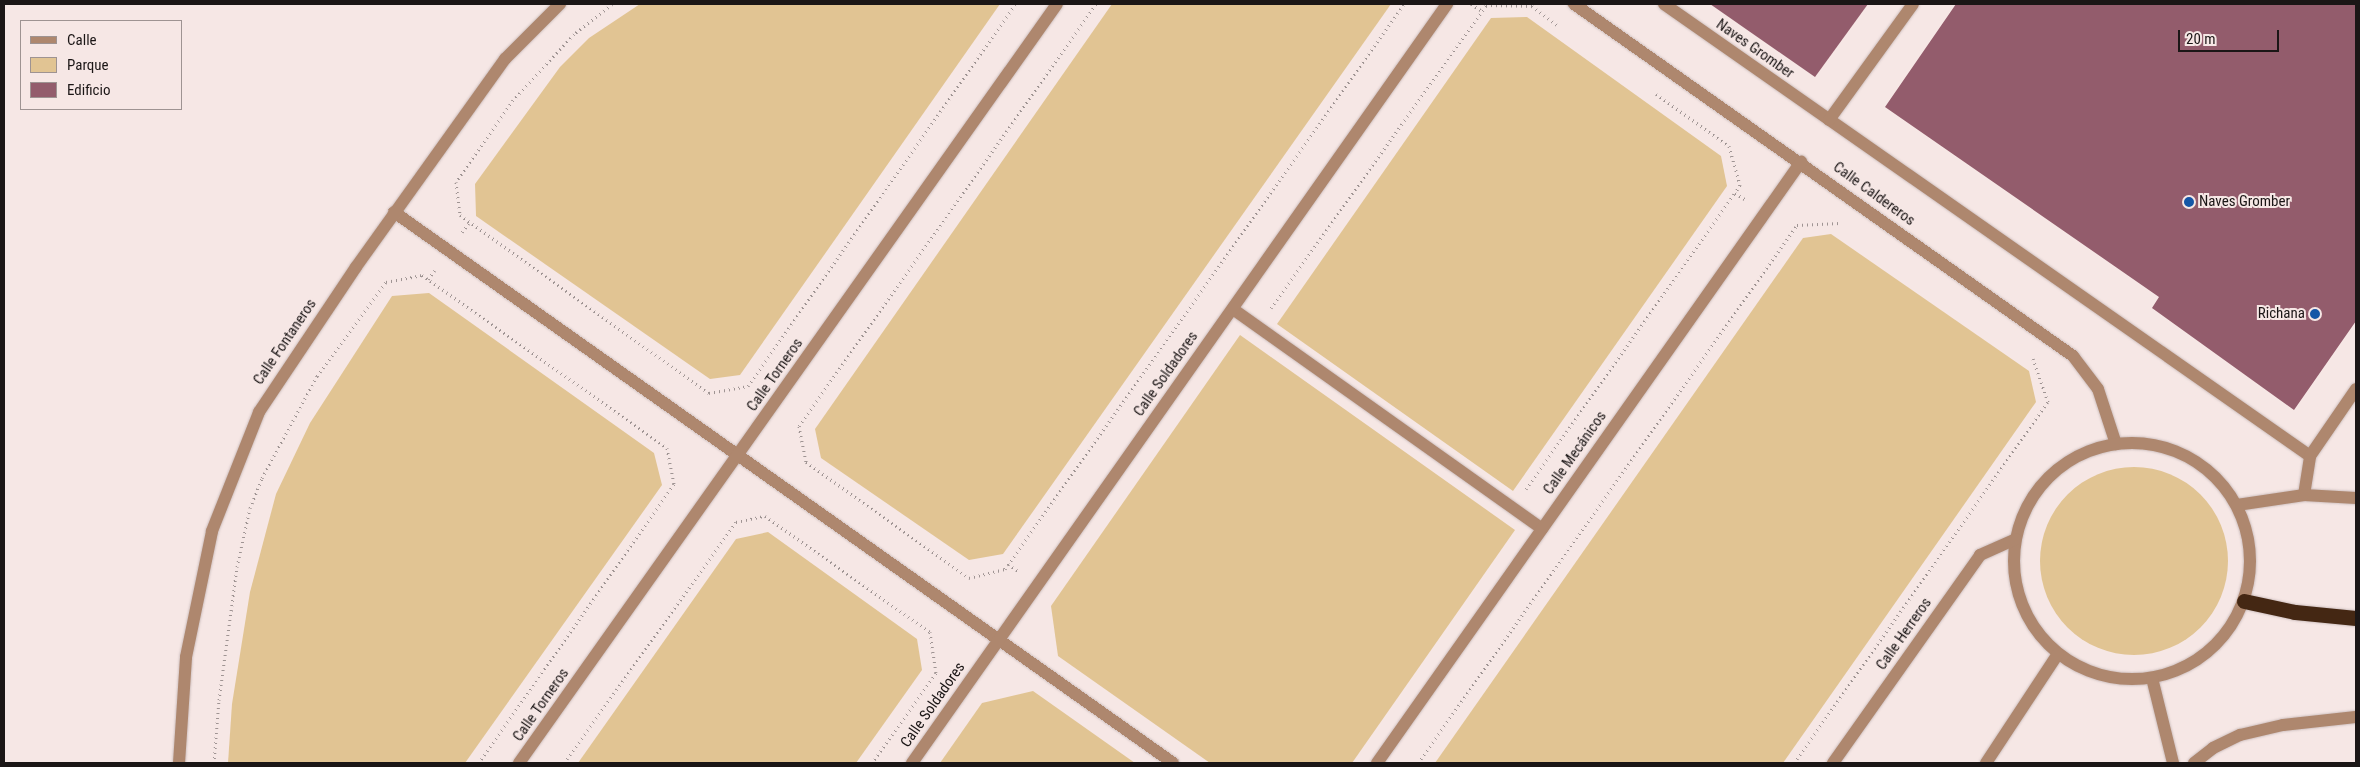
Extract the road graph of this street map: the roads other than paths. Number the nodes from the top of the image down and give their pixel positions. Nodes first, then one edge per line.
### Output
1 (560, 4) edge
2 (1057, 4) edge
3 (1447, 4) edge
4 (1574, 4) edge
5 (1664, 4) edge
6 (1913, 4) edge
7 (1829, 120) junction
8 (1801, 162) junction
9 (394, 212) junction
10 (1233, 309) junction
11 (2356, 388) edge
12 (2116, 444) junction
13 (739, 455) junction
14 (2310, 456) junction
15 (2304, 495) junction
16 (2356, 498) edge
17 (2236, 505) junction
18 (1542, 529) junction
19 (2016, 539) junction
20 (2244, 601) junction
21 (2356, 618) edge
22 (998, 642) junction
23 (2058, 654) junction
24 (2152, 678) junction
25 (2356, 716) edge
26 (179, 763) edge
27 (519, 763) edge
28 (912, 763) edge
29 (1173, 763) edge
30 (1377, 763) edge
31 (1833, 763) edge
32 (1986, 763) edge
33 (2173, 763) edge
34 (2194, 763) edge

1 - 9 street, Calle Fontaneros
2 - 13 street, Calle Torneros
3 - 10 street, Calle Soldadores
4 - 8 street, Calle Caldereros
5 - 7 street, Naves Gromber
6 - 7 street
7 - 14 street, Naves Gromber
8 - 12 street, Calle Caldereros
8 - 18 street, Calle Mecánicos
9 - 13 street
9 - 26 street, Calle Fontaneros
10 - 18 street
10 - 22 street, Calle Soldadores
11 - 14 street
12 - 17 street
12 - 19 street
13 - 22 street
13 - 27 street, Calle Torneros
14 - 15 street
15 - 16 street
15 - 17 street
17 - 20 street
18 - 30 street, Calle Mecánicos
19 - 23 street
19 - 31 street, Calle Herreros
20 - 21 highway
20 - 24 street
22 - 28 street, Calle Soldadores
22 - 29 street
23 - 24 street
23 - 32 street
24 - 33 street
25 - 34 street

